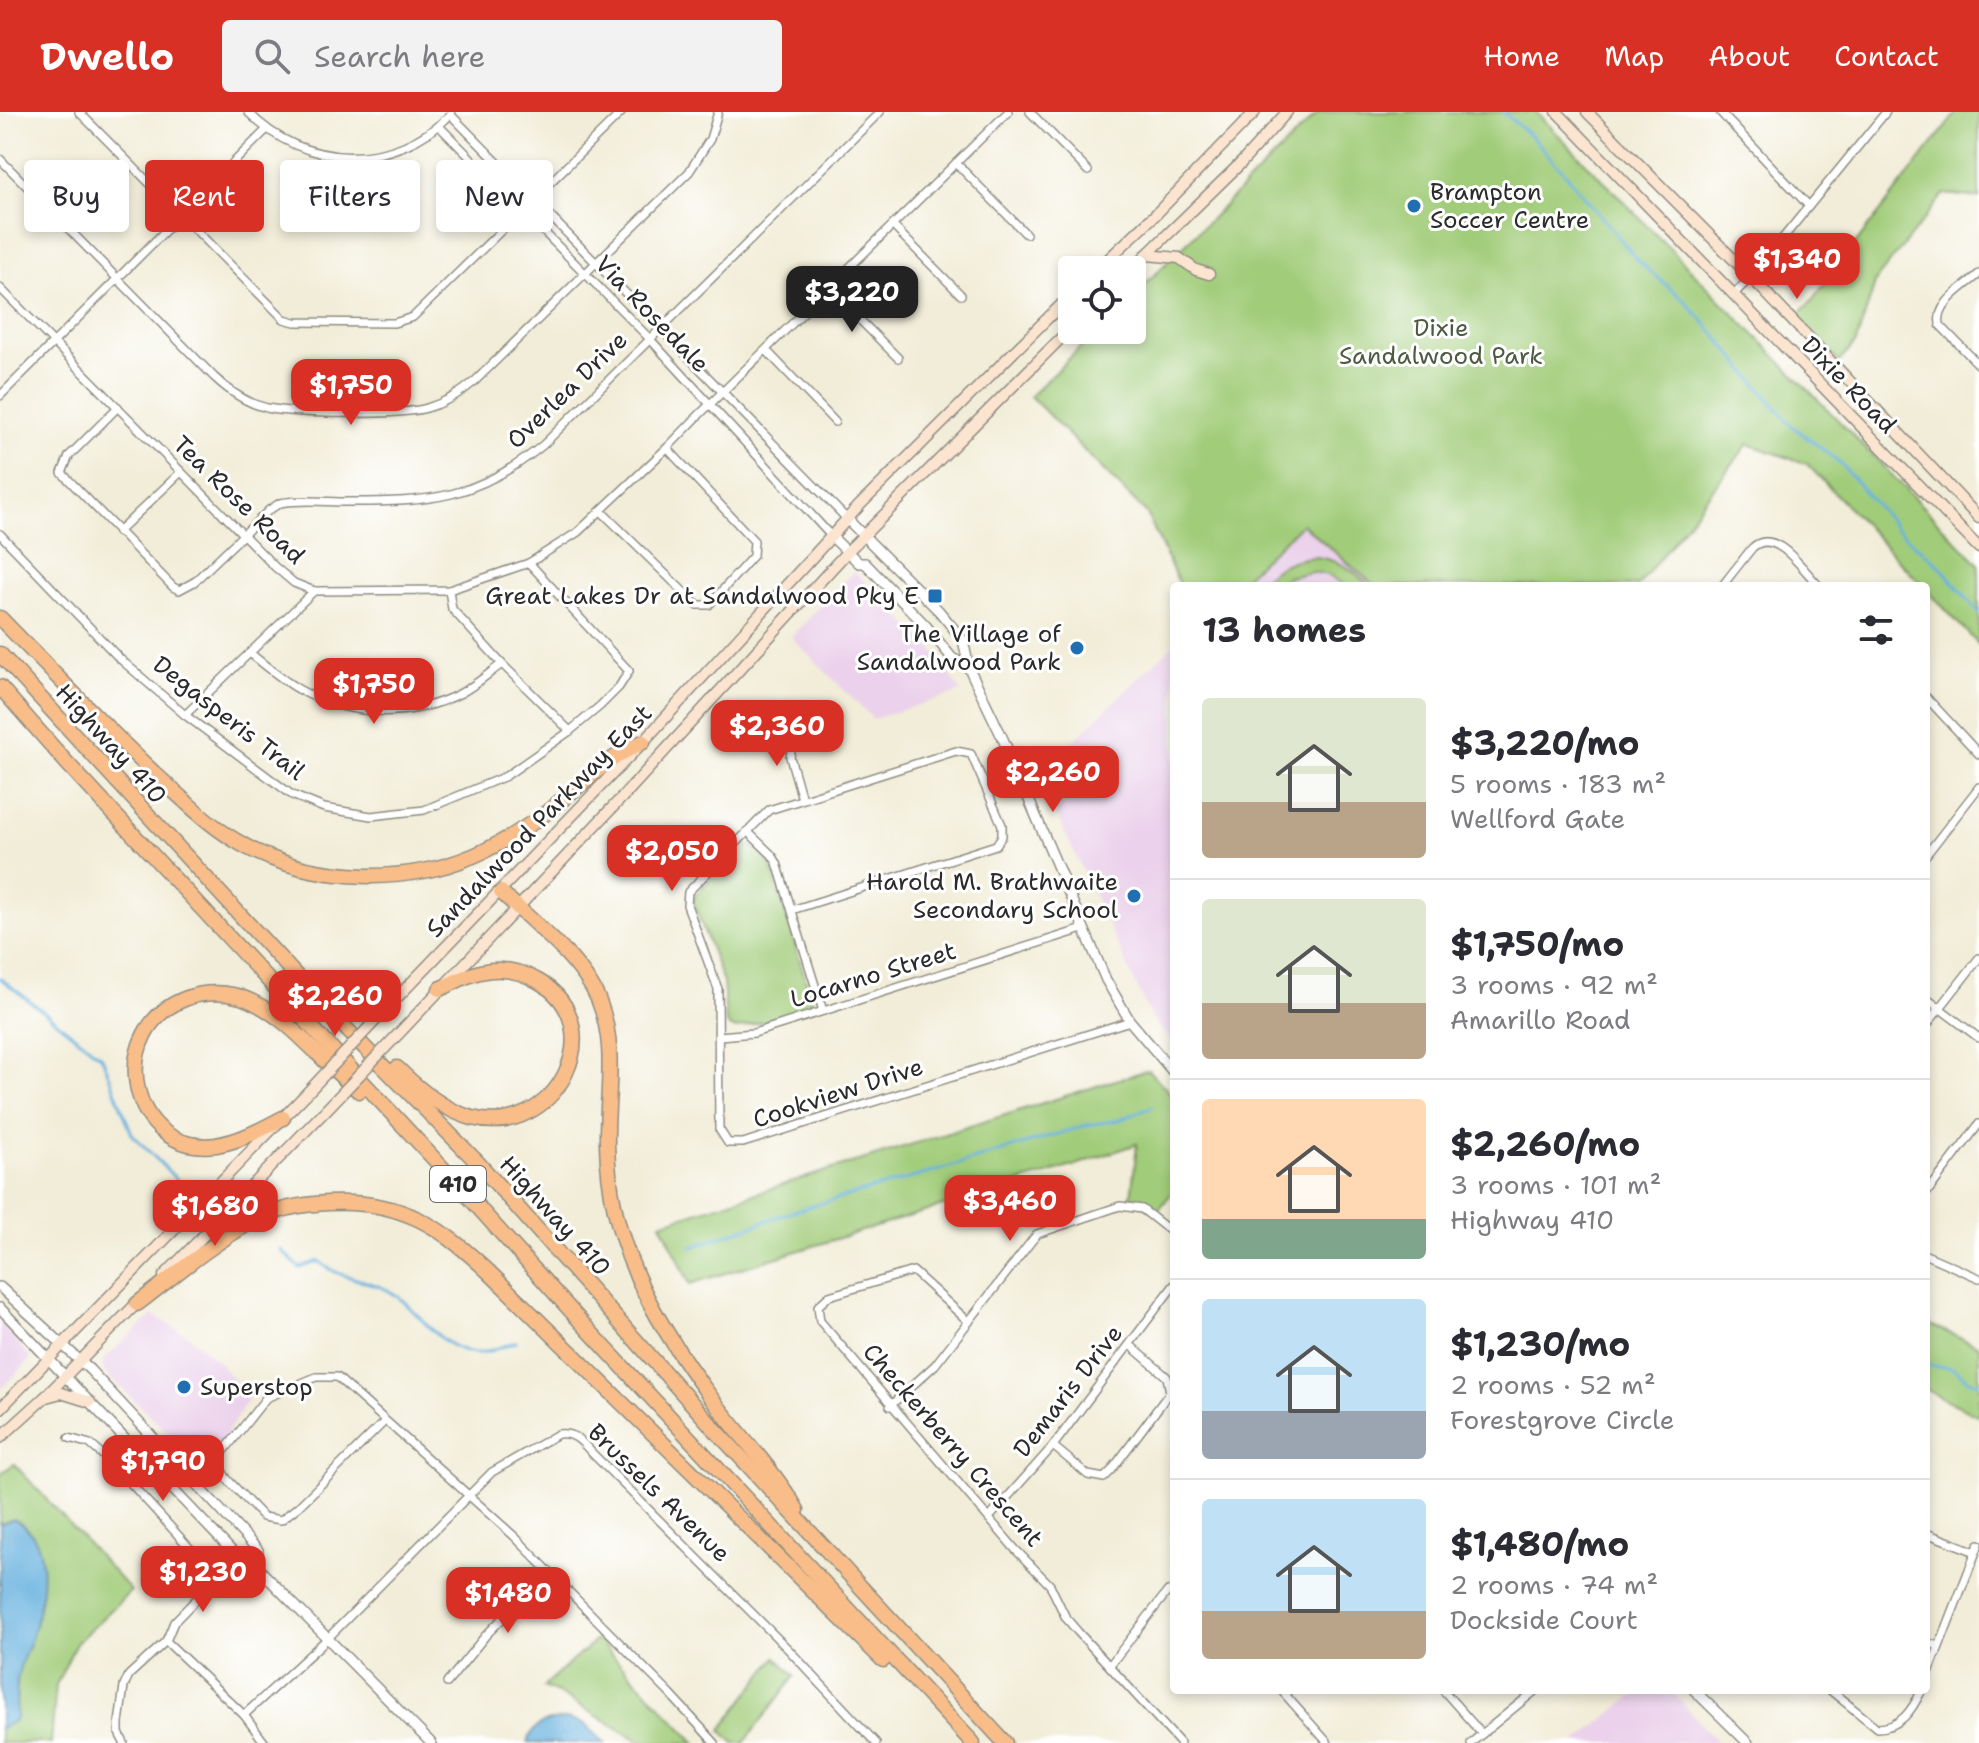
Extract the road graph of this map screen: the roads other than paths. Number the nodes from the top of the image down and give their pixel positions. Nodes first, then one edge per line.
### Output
1 (79, 112) edge
2 (248, 112) edge
3 (622, 112) edge
4 (718, 112) edge
5 (880, 112) edge
6 (1008, 112) edge
7 (1030, 112) edge
8 (1255, 112) edge
9 (1287, 112) edge
10 (1557, 112) edge
11 (1587, 112) edge
12 (1720, 112) edge
13 (1886, 112) edge
14 (452, 113) edge
15 (439, 126) junction
16 (266, 130) junction
17 (0, 159) edge
18 (236, 160) edge
19 (474, 160) edge
20 (496, 160) edge
21 (956, 163) junction
22 (1088, 171) dead end
23 (145, 179) edge
24 (553, 180) edge
25 (1809, 206) junction
26 (1157, 213) junction
27 (553, 220) edge
28 (893, 226) junction
29 (1171, 230) junction
30 (163, 232) edge
31 (197, 232) edge
32 (500, 232) edge
33 (546, 232) edge
34 (1026, 234) dead end
35 (1146, 255) joint
36 (1112, 256) edge
37 (596, 262) junction
38 (585, 273) junction
39 (1209, 274) dead end
40 (1979, 274) edge
41 (117, 277) junction
42 (1751, 277) junction
43 (0, 288) edge
44 (828, 288) junction
45 (1735, 293) junction
46 (961, 295) dead end
47 (1058, 308) edge
48 (659, 328) junction
49 (649, 338) junction
50 (1058, 341) edge
51 (53, 342) junction
52 (766, 350) junction
53 (898, 358) dead end
54 (1979, 365) edge
55 (722, 392) junction
56 (0, 396) edge
57 (710, 404) junction
58 (118, 407) junction
59 (835, 422) dead end
60 (667, 448) junction
61 (181, 472) junction
62 (601, 511) junction
63 (1979, 518) edge
64 (847, 519) junction
65 (118, 532) junction
66 (0, 534) edge
67 (863, 534) junction
68 (242, 535) junction
69 (831, 536) junction
70 (1979, 548) edge
71 (847, 552) junction
72 (529, 563) junction
73 (1725, 582) edge
74 (1815, 582) edge
75 (449, 590) junction
76 (314, 591) junction
77 (0, 618) edge
78 (250, 653) junction
79 (0, 654) edge
80 (502, 664) junction
81 (969, 668) junction
82 (0, 687) edge
83 (1930, 701) edge
84 (185, 715) junction
85 (570, 731) junction
86 (794, 735) dead end
87 (643, 742) junction
88 (1979, 754) edge
89 (1979, 787) edge
90 (802, 799) junction
91 (747, 831) junction
92 (1930, 850) edge
93 (501, 892) junction
94 (517, 907) junction
95 (792, 910) junction
96 (1083, 929) junction
97 (1979, 958) edge
98 (440, 989) junction
99 (1930, 1001) edge
100 (323, 1005) junction
101 (1940, 1009) junction
102 (823, 1011) junction
103 (1130, 1021) junction
104 (1930, 1021) edge
105 (719, 1036) junction
106 (1979, 1038) edge
107 (1170, 1068) edge
108 (377, 1099) junction
109 (283, 1118) junction
110 (1979, 1124) edge
111 (1930, 1189) edge
112 (1170, 1231) edge
113 (1930, 1257) edge
114 (1979, 1278) edge
115 (0, 1287) edge
116 (1170, 1290) edge
117 (137, 1304) junction
118 (0, 1308) edge
119 (969, 1322) junction
120 (62, 1345) junction
121 (1130, 1345) junction
122 (49, 1358) junction
123 (80, 1361) junction
124 (66, 1375) junction
125 (44, 1398) junction
126 (90, 1402) junction
127 (890, 1406) junction
128 (0, 1409) edge
129 (385, 1421) junction
130 (0, 1438) edge
131 (69, 1438) dead end
132 (1053, 1446) junction
133 (467, 1496) junction
134 (989, 1518) junction
135 (811, 1534) junction
136 (1930, 1534) edge
137 (1977, 1548) edge
138 (258, 1568) junction
139 (549, 1572) junction
140 (1170, 1591) edge
141 (328, 1638) junction
142 (166, 1641) junction
143 (1930, 1643) edge
144 (1939, 1646) junction
145 (1110, 1665) junction
146 (1930, 1670) edge
147 (915, 1682) junction
148 (447, 1683) dead end
149 (1285, 1694) edge
150 (1447, 1694) edge
151 (1531, 1694) edge
152 (1698, 1694) edge
153 (1835, 1694) edge
154 (1919, 1694) edge
155 (244, 1715) junction
156 (1482, 1734) junction
157 (124, 1743) edge
158 (265, 1743) edge
159 (431, 1743) edge
160 (715, 1743) edge
161 (876, 1743) edge
162 (973, 1743) edge
163 (1005, 1743) edge
164 (1180, 1743) edge
165 (1328, 1743) edge
166 (1471, 1743) edge
167 (1748, 1743) edge

1 - 23 street
2 - 16 street, Via Rosedale
3 - 24 street
4 - 37 street
5 - 48 street, Overlea Drive
6 - 21 street, Tea Rose Road
7 - 22 street
8 - 26 main road
9 - 29 main road
10 - 45 main road, Dixie Road
11 - 42 main road, Dixie Road
12 - 25 street
13 - 25 street
14 - 15 street, Via Rosedale
14 - 20 street, Via Rosedale
15 - 16 street, Via Rosedale
15 - 19 street, Via Rosedale
16 - 18 street
17 - 41 street
21 - 28 street, Tea Rose Road
21 - 34 street
25 - 42 street
26 - 29 main road
26 - 36 main road
27 - 37 street, Via Rosedale
28 - 44 street, Tea Rose Road
28 - 46 street
29 - 35 main road
30 - 41 street
31 - 32 street
33 - 38 street, Via Rosedale
35 - 39 main road
37 - 38 street
37 - 48 street, Via Rosedale
38 - 41 street
38 - 49 street, Via Rosedale
40 - 54 street
41 - 51 street
42 - 45 street
42 - 63 main road, Dixie Road
43 - 51 street, Tea Rose Road
44 - 52 street, Tea Rose Road
44 - 53 street
45 - 70 main road, Dixie Road
47 - 64 main road, Sandalwood Parkway East
48 - 49 street, Overlea Drive
48 - 55 street, Via Rosedale
49 - 57 street, Via Rosedale
49 - 68 street, Overlea Drive
50 - 67 main road, Sandalwood Parkway East
51 - 56 street
51 - 58 street, Tea Rose Road
52 - 55 street, Tea Rose Road
52 - 59 street
55 - 57 street, Tea Rose Road
55 - 64 street, Via Rosedale
57 - 60 street, Tea Rose Road
57 - 69 street, Via Rosedale
58 - 61 street, Tea Rose Road
58 - 65 street
60 - 62 street, Tea Rose Road
60 - 62 street
61 - 65 street
61 - 68 street, Tea Rose Road
62 - 72 street, Tea Rose Road
64 - 67 street
64 - 69 main road, Sandalwood Parkway East
65 - 68 street, Overlea Drive
66 - 84 street, Degasperis Trail
67 - 71 main road, Sandalwood Parkway East
67 - 81 street
68 - 76 street, Tea Rose Road
69 - 71 street
69 - 87 main road, Sandalwood Parkway East
71 - 81 street
71 - 94 main road, Sandalwood Parkway East
72 - 75 street, Tea Rose Road
72 - 85 street, Degasperis Trail
73 - 74 street
75 - 76 street, Tea Rose Road
75 - 80 street
76 - 78 street
77 - 87 highway
78 - 80 street
78 - 84 street
79 - 100 highway, Highway 410 / 410
80 - 85 street
81 - 96 street
82 - 108 highway, Highway 410 / 410
83 - 88 street
84 - 85 street, Degasperis Trail
86 - 90 street
87 - 93 main road, Sandalwood Parkway East
89 - 92 street
90 - 91 street, Cookview Drive
90 - 95 street, Cookview Drive
91 - 95 street
91 - 105 street, Cookview Drive
93 - 94 highway
93 - 109 main road, Sandalwood Parkway East, bridge
94 - 98 main road, Sandalwood Parkway East
94 - 135 highway
95 - 102 street
96 - 102 street, Locarno Street
96 - 103 street
97 - 101 street
98 - 100 highway
98 - 117 main road, Sandalwood Parkway East, bridge
99 - 101 street
100 - 135 highway, Highway 410 / 410
101 - 104 street
101 - 106 street
102 - 105 street, Locarno Street
103 - 105 street, Cookview Drive
103 - 107 street
108 - 109 highway
108 - 147 highway, Highway 410 / 410
109 - 120 main road, Sandalwood Parkway East
110 - 111 street
112 - 119 street
113 - 114 street
115 - 120 street
116 - 121 street, Demaris Drive
117 - 123 main road, Sandalwood Parkway East
117 - 147 highway
118 - 122 street
119 - 127 street
119 - 127 street, Checkerberry Crescent
120 - 122 main road, Sandalwood Parkway East
120 - 123 street
121 - 132 street, Demaris Drive
121 - 132 street
122 - 124 street
122 - 128 main road, Sandalwood Parkway East
123 - 124 main road, Sandalwood Parkway East
123 - 138 street
124 - 125 main road, Sandalwood Parkway East
124 - 126 street
125 - 126 main road
125 - 130 main road, Sandalwood Parkway East
126 - 138 street
127 - 134 street, Checkerberry Crescent
129 - 129 street
129 - 133 street
131 - 142 street
132 - 134 street, Demaris Drive
133 - 139 street
133 - 141 street, Brussels Avenue
133 - 161 street, Brussels Avenue
134 - 145 street, Checkerberry Crescent
135 - 163 highway, Highway 410 / 410
136 - 137 street
137 - 144 street
138 - 141 street
139 - 148 street
139 - 160 street
140 - 145 street
141 - 155 street, Brussels Avenue
141 - 159 street
142 - 155 street
142 - 157 street
143 - 144 street
144 - 146 street
145 - 164 street, Checkerberry Crescent
147 - 162 highway, Highway 410 / 410
149 - 165 street
150 - 156 street
151 - 156 street
152 - 167 street
153 - 154 street
155 - 158 street
156 - 166 street

